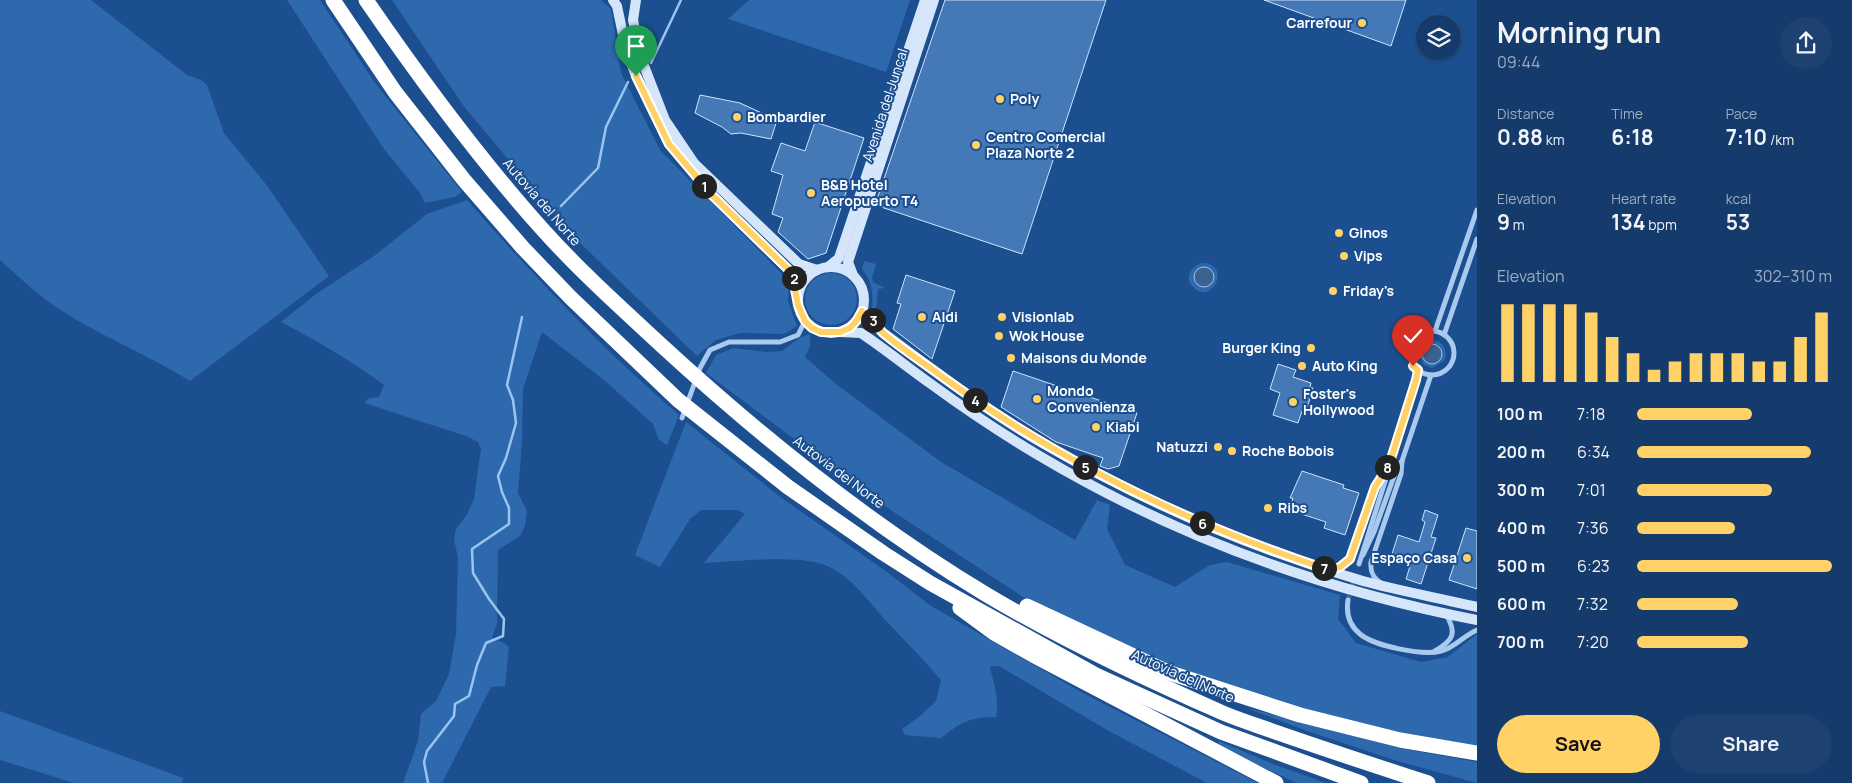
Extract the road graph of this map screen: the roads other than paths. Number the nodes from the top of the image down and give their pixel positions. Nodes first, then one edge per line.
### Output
1 (333, 0) edge
2 (366, 0) edge
3 (613, 0) edge
4 (636, 0) edge
5 (925, 0) edge
6 (934, 0) edge
7 (1477, 210) edge
8 (1477, 238) edge
9 (828, 267) junction
10 (817, 270) junction
11 (853, 275) junction
12 (798, 297) junction
13 (862, 311) junction
14 (805, 321) junction
15 (1435, 331) junction
16 (840, 332) junction
17 (1444, 335) junction
18 (1418, 370) junction
19 (1431, 376) junction
20 (688, 416) junction
21 (1402, 461) junction
22 (1389, 465) junction
23 (938, 563) junction
24 (1359, 564) junction
25 (1329, 570) junction
26 (1357, 572) tunnel mouth
27 (930, 583) junction
28 (1393, 588) junction
29 (1348, 600) tunnel mouth
30 (1477, 607) edge
31 (1446, 614) junction
32 (1477, 620) edge
33 (1477, 630) edge
34 (1428, 653) junction
35 (1477, 753) edge
36 (1276, 783) edge
37 (1361, 783) edge
38 (1428, 783) edge

1 - 20 highway
2 - 23 highway, Autovía del Norte
3 - 12 street
4 - 10 street
5 - 9 street, Avenida del Juncal
6 - 11 street, Avenida del Juncal
7 - 15 street
8 - 17 street
9 - 10 street
9 - 11 street
10 - 12 street
11 - 13 street
12 - 14 street
13 - 16 street
13 - 25 street
14 - 16 street
14 - 20 street
15 - 17 street
15 - 18 street
16 - 31 street
17 - 19 street
18 - 19 street
18 - 22 street
19 - 21 street
20 - 27 highway
21 - 24 street
21 - 28 street
22 - 24 street
22 - 25 street
23 - 35 highway
23 - 38 highway, Autovía del Norte
24 - 26 street
25 - 28 street
27 - 36 highway
27 - 37 highway
28 - 30 street
29 - 34 street
31 - 32 street
31 - 34 street
33 - 34 street

